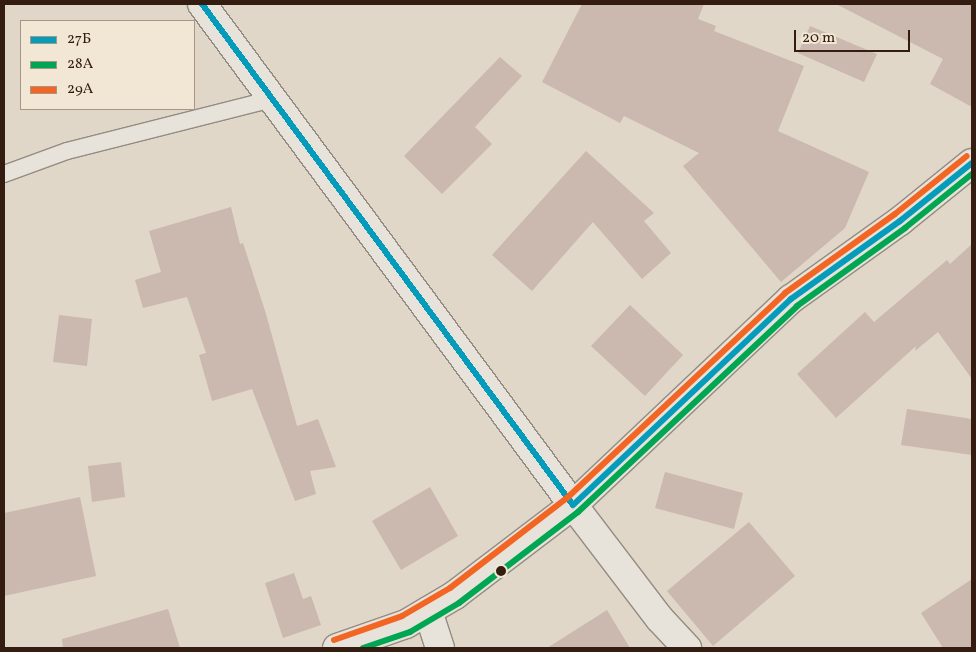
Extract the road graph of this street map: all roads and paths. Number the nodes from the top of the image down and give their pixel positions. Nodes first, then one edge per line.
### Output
1 (202, 4) edge
2 (272, 99) junction
3 (972, 163) edge
4 (4, 174) edge
5 (573, 505) junction
6 (428, 611) junction
7 (337, 648) edge
8 (440, 648) edge
9 (687, 648) edge

1 - 2 street
2 - 4 lane
2 - 5 street
3 - 5 street
5 - 6 street
5 - 9 street
6 - 7 street
6 - 8 street

